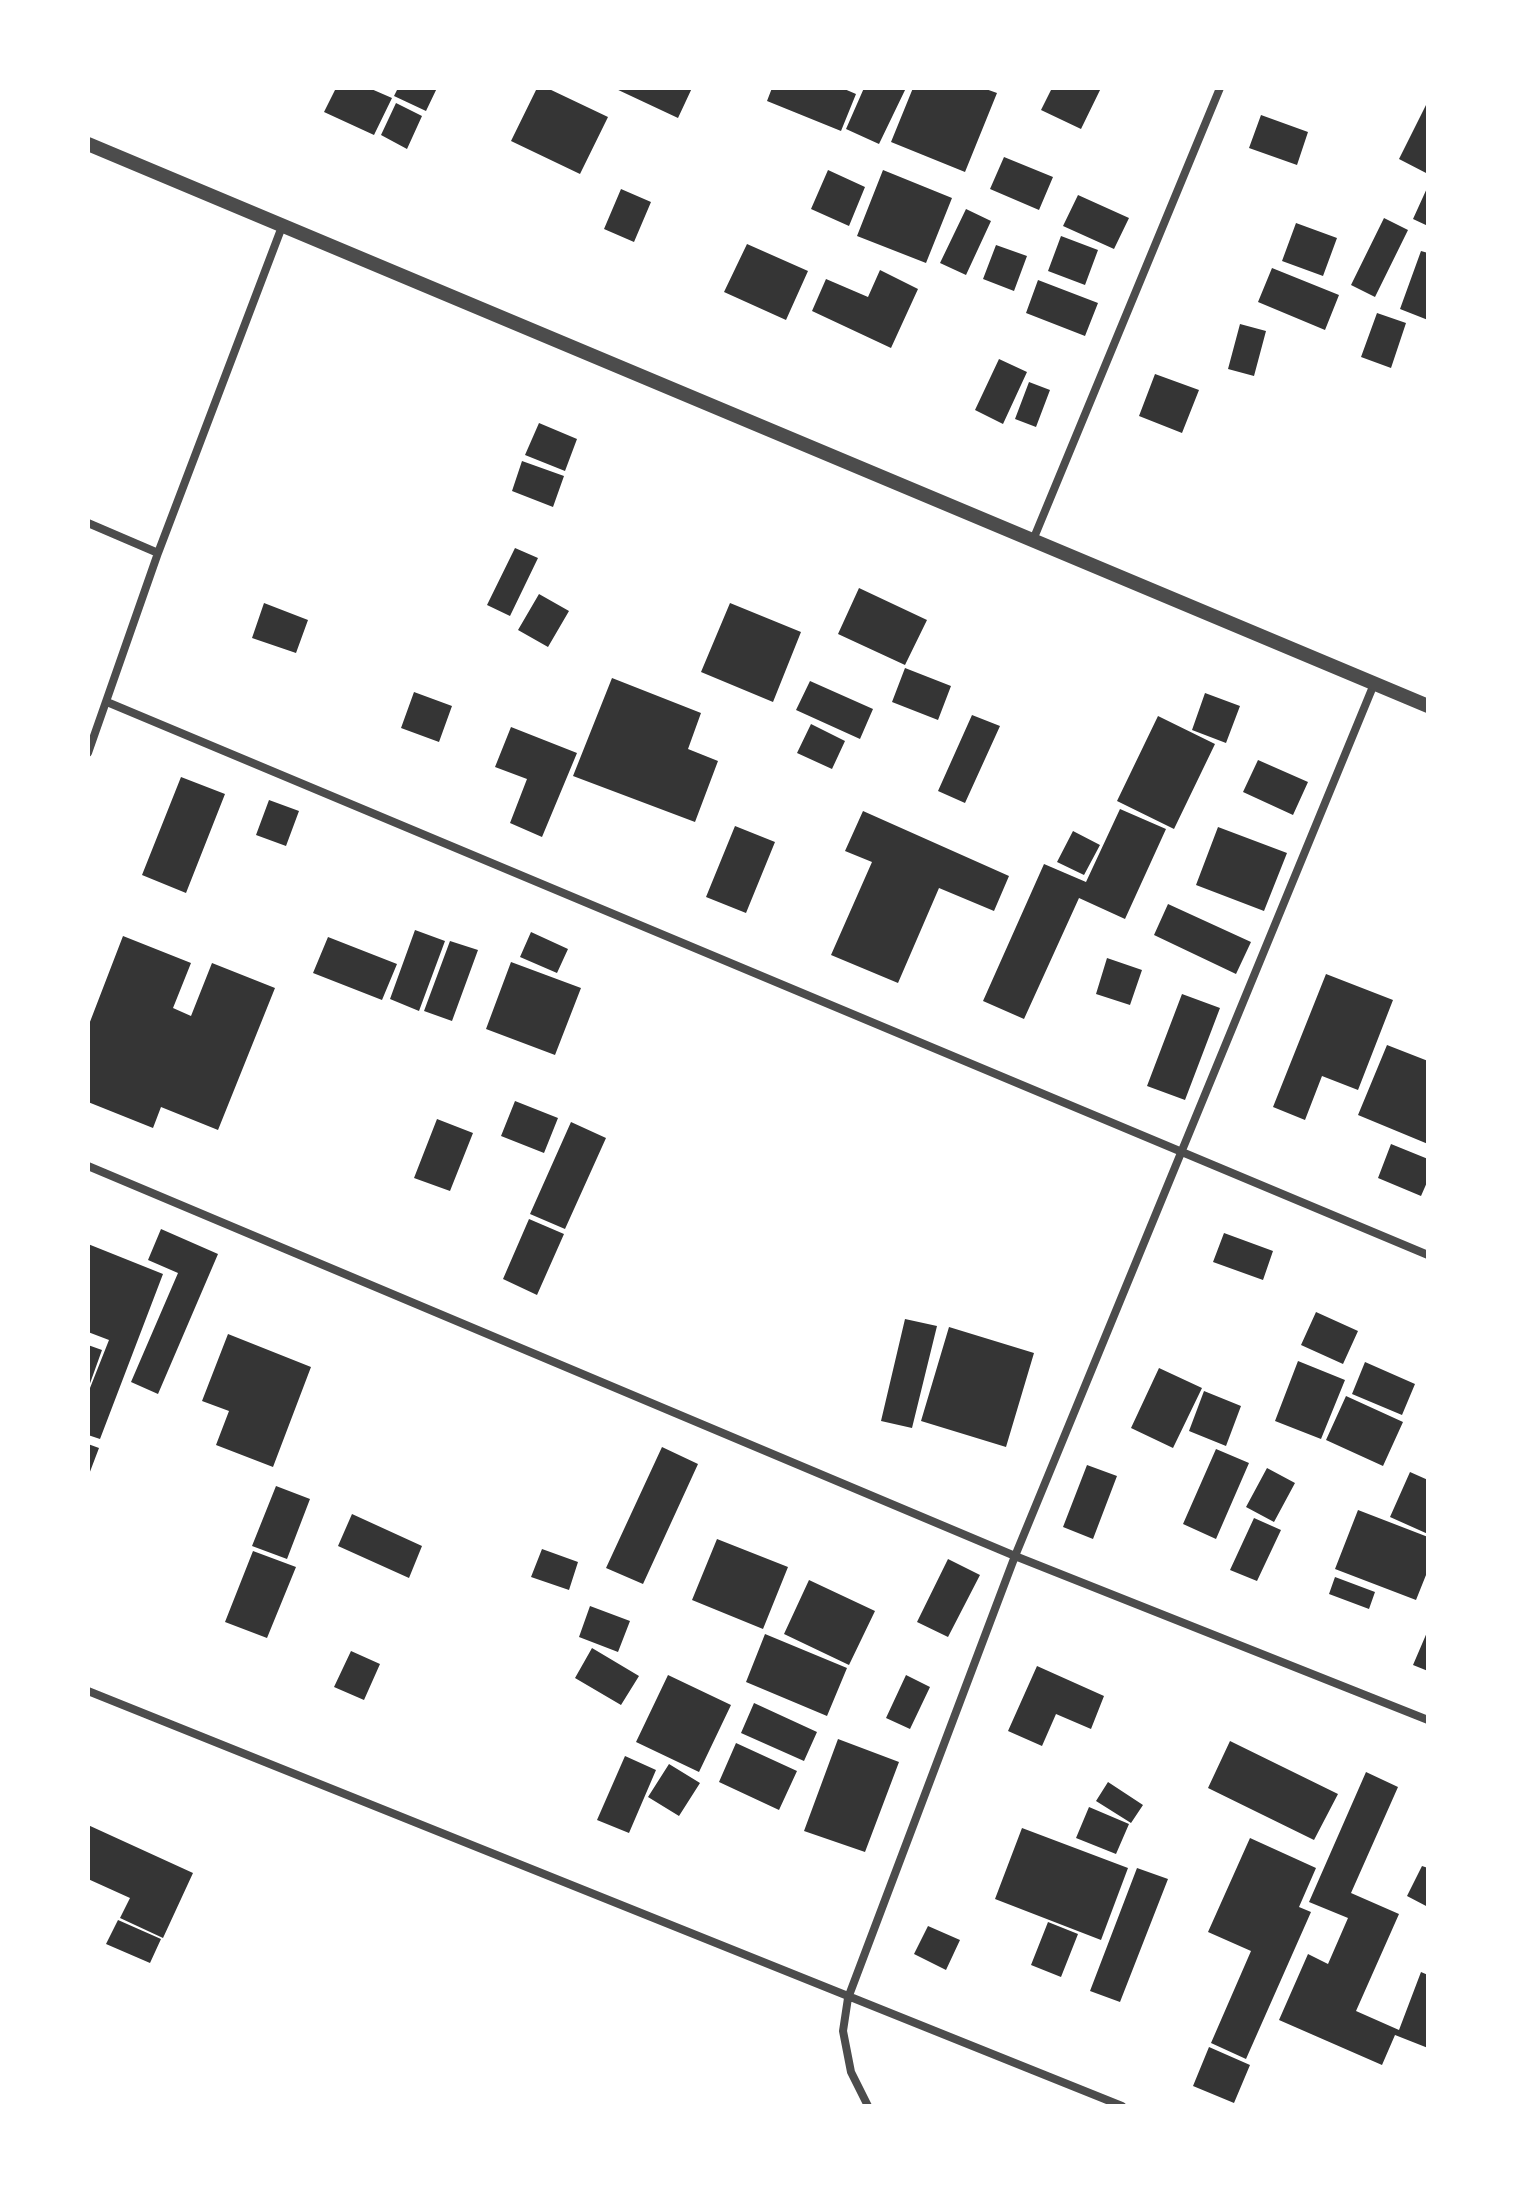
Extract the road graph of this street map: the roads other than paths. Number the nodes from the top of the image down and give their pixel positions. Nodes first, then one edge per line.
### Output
1 (1220, 88) edge
2 (88, 144) edge
3 (283, 224) junction
4 (88, 523) edge
5 (1033, 540) junction
6 (158, 553) junction
7 (1374, 684) junction
8 (107, 702) junction
9 (1428, 706) edge
10 (88, 753) edge
11 (1183, 1153) junction
12 (88, 1166) edge
13 (1428, 1255) edge
14 (1015, 1556) junction
15 (88, 1691) edge
16 (1428, 1720) edge
17 (848, 1998) junction
18 (868, 2106) edge
19 (1122, 2106) edge

1 - 5 street
2 - 3 street
3 - 5 street
3 - 6 street
4 - 6 street
5 - 7 street
6 - 8 street
7 - 9 street
7 - 11 street
8 - 10 street
8 - 11 street
11 - 13 street
11 - 14 street
12 - 14 street
14 - 16 street
14 - 17 street
15 - 17 street
17 - 18 street
17 - 19 street

